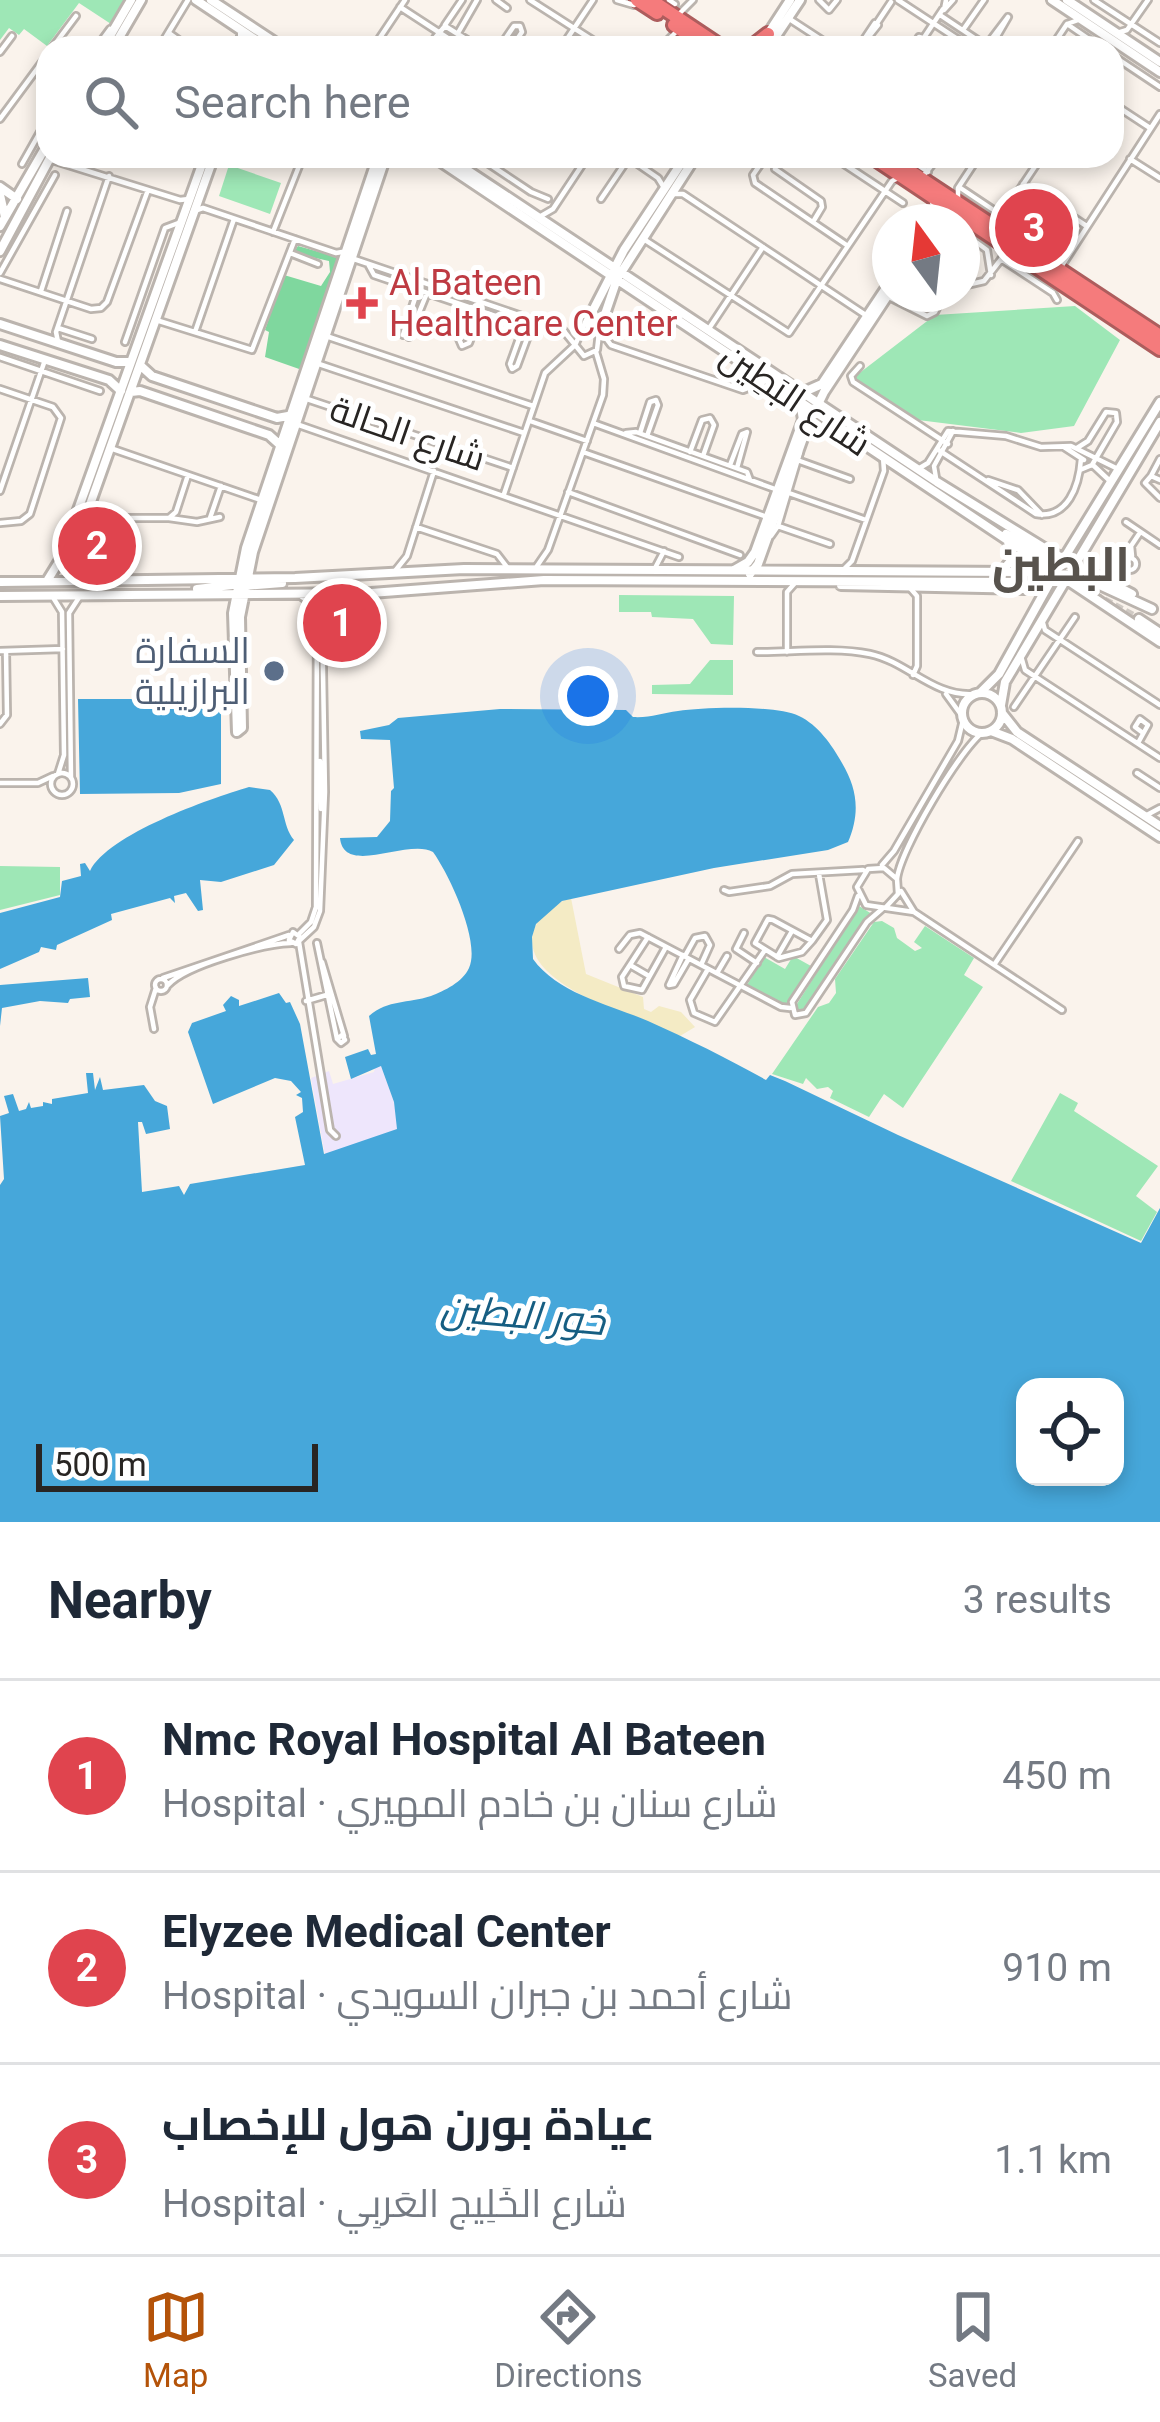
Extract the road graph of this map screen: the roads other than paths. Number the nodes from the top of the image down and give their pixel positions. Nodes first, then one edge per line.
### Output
1 (131, 0) edge
2 (141, 0) edge
3 (192, 0) edge
4 (211, 0) edge
5 (462, 0) edge
6 (477, 0) edge
7 (496, 0) edge
8 (530, 0) edge
9 (593, 0) edge
10 (617, 0) edge
11 (693, 0) edge
12 (790, 0) edge
13 (800, 0) edge
14 (820, 0) edge
15 (837, 0) edge
16 (950, 0) edge
17 (984, 0) edge
18 (1052, 0) edge
19 (1148, 0) edge
20 (895, 1) edge
21 (635, 2) edge
22 (1100, 2) edge
23 (402, 3) edge
24 (1066, 4) edge
25 (507, 8) dead end
26 (941, 12) junction
27 (76, 16) dead end
28 (676, 17) edge
29 (788, 18) junction
30 (1081, 19) junction
31 (934, 24) junction
32 (1066, 24) junction
33 (445, 26) junction
34 (574, 28) junction
35 (1125, 29) junction
36 (242, 30) junction
37 (963, 30) junction
38 (169, 33) junction
39 (458, 33) junction
40 (436, 34) junction
41 (12, 36) dead end
42 (61, 36) edge
43 (118, 36) edge
44 (119, 36) edge
45 (167, 36) edge
46 (173, 36) edge
47 (242, 36) edge
48 (250, 36) edge
49 (266, 36) edge
50 (381, 36) edge
51 (440, 36) edge
52 (462, 36) edge
53 (569, 36) edge
54 (586, 36) edge
55 (705, 36) edge
56 (771, 36) edge
57 (772, 36) edge
58 (816, 36) edge
59 (868, 36) edge
60 (920, 36) edge
61 (925, 36) joint
62 (952, 36) edge
63 (972, 36) edge
64 (1058, 36) edge
65 (1084, 36) edge
66 (1106, 36) edge
67 (1160, 44) edge
68 (1124, 48) edge
69 (0, 52) edge
70 (1160, 62) edge
71 (1124, 63) edge
72 (36, 70) edge
73 (1160, 72) edge
74 (1160, 87) edge
75 (1124, 111) edge
76 (1160, 114) edge
77 (0, 118) edge
78 (1150, 128) junction
79 (36, 139) edge
80 (1130, 158) junction
81 (22, 164) dead end
82 (36, 164) edge
83 (1124, 167) edge
84 (48, 168) edge
85 (86, 168) edge
86 (202, 168) edge
87 (209, 168) edge
88 (299, 168) edge
89 (377, 168) edge
90 (451, 168) edge
91 (464, 168) edge
92 (497, 168) edge
93 (580, 168) edge
94 (620, 168) edge
95 (643, 168) edge
96 (681, 168) edge
97 (686, 168) edge
98 (758, 168) edge
99 (850, 168) edge
100 (916, 168) edge
101 (930, 168) edge
102 (934, 168) edge
103 (972, 168) edge
104 (1034, 168) edge
105 (1123, 168) edge
106 (776, 169) dead end
107 (893, 170) edge
108 (56, 175) dead end
109 (109, 176) junction
110 (658, 178) junction
111 (1160, 178) edge
112 (27, 180) junction
113 (675, 181) junction
114 (929, 182) junction
115 (1024, 184) junction
116 (958, 188) junction
117 (148, 190) junction
118 (0, 191) edge
119 (885, 191) junction
120 (667, 192) junction
121 (683, 194) junction
122 (530, 196) junction
123 (548, 199) dead end
124 (601, 199) dead end
125 (193, 202) junction
126 (902, 202) dead end
127 (18, 203) junction
128 (518, 203) junction
129 (934, 204) edge
130 (953, 204) edge
131 (956, 204) edge
132 (553, 209) junction
133 (67, 211) dead end
134 (534, 214) junction
135 (1002, 216) junction
136 (234, 219) junction
137 (980, 220) edge
138 (2, 222) edge
139 (181, 222) junction
140 (812, 222) junction
141 (980, 224) edge
142 (1085, 225) junction
143 (554, 227) junction
144 (276, 233) junction
145 (642, 238) junction
146 (295, 239) junction
147 (980, 245) edge
148 (848, 246) junction
149 (763, 248) junction
150 (0, 251) edge
151 (627, 253) junction
152 (290, 254) junction
153 (344, 256) junction
154 (596, 260) junction
155 (1000, 260) junction
156 (989, 262) junction
157 (318, 264) dead end
158 (368, 264) junction
159 (1059, 264) junction
160 (615, 273) junction
161 (991, 274) junction
162 (0, 276) edge
163 (980, 283) edge
164 (163, 285) junction
165 (821, 286) junction
166 (637, 288) junction
167 (418, 289) junction
168 (40, 292) junction
169 (427, 292) junction
170 (607, 292) junction
171 (730, 296) junction
172 (67, 301) junction
173 (1057, 301) dead end
174 (156, 306) junction
175 (471, 307) junction
176 (481, 311) junction
177 (873, 312) edge
178 (875, 312) edge
179 (870, 318) junction
180 (155, 320) junction
181 (412, 320) junction
182 (132, 322) junction
183 (585, 324) junction
184 (527, 326) junction
185 (552, 326) junction
186 (3, 327) edge
187 (563, 330) junction
188 (601, 330) junction
189 (708, 330) junction
190 (194, 333) junction
191 (141, 334) junction
192 (55, 335) junction
193 (325, 336) junction
194 (406, 336) dead end
195 (92, 339) dead end
196 (522, 341) dead end
197 (125, 342) dead end
198 (576, 343) junction
199 (1160, 343) edge
200 (0, 344) edge
201 (611, 345) junction
202 (597, 351) junction
203 (566, 355) junction
204 (583, 355) junction
205 (315, 356) junction
206 (0, 357) edge
207 (45, 359) junction
208 (108, 359) junction
209 (136, 363) junction
210 (598, 365) junction
211 (860, 366) dead end
212 (41, 371) junction
213 (756, 372) junction
214 (308, 375) junction
215 (158, 377) junction
216 (102, 378) junction
217 (769, 381) junction
218 (758, 384) junction
219 (0, 389) edge
220 (100, 391) dead end
221 (125, 392) junction
222 (824, 392) junction
223 (150, 395) junction
224 (800, 396) junction
225 (304, 398) junction
226 (31, 400) junction
227 (1160, 402) edge
228 (533, 406) junction
229 (817, 407) junction
230 (272, 416) junction
231 (832, 418) junction
232 (292, 420) junction
233 (529, 420) junction
234 (1160, 422) edge
235 (593, 423) junction
236 (805, 426) junction
237 (524, 433) junction
238 (265, 434) junction
239 (623, 434) junction
240 (643, 435) junction
241 (586, 441) junction
242 (945, 442) junction
243 (280, 445) junction
244 (798, 447) junction
245 (110, 448) junction
246 (1071, 449) junction
247 (940, 450) junction
248 (583, 452) junction
249 (690, 452) junction
250 (703, 456) junction
251 (883, 457) junction
252 (1082, 459) junction
253 (1160, 459) edge
254 (800, 461) junction
255 (1094, 462) junction
256 (1134, 464) junction
257 (896, 466) junction
258 (733, 467) junction
259 (512, 468) junction
260 (918, 469) junction
261 (1080, 470) junction
262 (434, 471) junction
263 (884, 471) junction
264 (1123, 473) junction
265 (188, 475) junction
266 (1145, 477) junction
267 (850, 479) dead end
268 (1160, 479) edge
269 (750, 480) junction
270 (937, 482) junction
271 (1111, 482) junction
272 (221, 486) junction
273 (0, 491) edge
274 (568, 492) junction
275 (782, 493) junction
276 (504, 494) junction
277 (1160, 498) edge
278 (261, 500) junction
279 (560, 514) junction
280 (220, 517) dead end
281 (766, 517) junction
282 (85, 518) junction
283 (169, 518) junction
284 (210, 518) junction
285 (866, 520) junction
286 (1126, 522) dead end
287 (0, 523) edge
288 (1086, 524) junction
289 (778, 526) junction
290 (416, 527) junction
291 (993, 532) junction
292 (1141, 532) junction
293 (764, 535) junction
294 (1077, 538) junction
295 (1007, 540) junction
296 (830, 544) dead end
297 (1160, 545) edge
298 (1084, 549) junction
299 (249, 550) junction
300 (548, 550) junction
301 (664, 551) junction
302 (1049, 551) junction
303 (740, 555) dead end
304 (761, 555) junction
305 (407, 556) junction
306 (679, 556) dead end
307 (662, 560) junction
308 (852, 561) junction
309 (1066, 568) junction
310 (420, 570) junction
311 (508, 570) junction
312 (533, 570) junction
313 (557, 570) junction
314 (654, 570) junction
315 (669, 570) junction
316 (733, 571) junction
317 (753, 571) junction
318 (394, 572) junction
319 (841, 572) junction
320 (862, 572) junction
321 (1000, 572) junction
322 (1039, 572) junction
323 (1092, 573) junction
324 (775, 576) junction
325 (337, 577) junction
326 (217, 578) junction
327 (295, 578) junction
328 (274, 579) junction
329 (77, 580) junction
330 (726, 580) junction
331 (798, 580) junction
332 (47, 581) junction
333 (0, 582) edge
334 (1116, 582) junction
335 (1023, 585) junction
336 (241, 586) junction
337 (926, 586) junction
338 (909, 587) junction
339 (1084, 591) junction
340 (787, 592) junction
341 (211, 593) junction
342 (182, 594) junction
343 (266, 594) junction
344 (300, 594) junction
345 (317, 594) junction
346 (330, 594) junction
347 (81, 595) junction
348 (0, 596) edge
349 (49, 596) junction
350 (917, 596) junction
351 (1055, 599) junction
352 (317, 606) junction
353 (1035, 610) junction
354 (1156, 612) edge
355 (65, 615) junction
356 (237, 615) junction
357 (1075, 617) dead end
358 (1139, 619) tunnel mouth
359 (1044, 624) junction
360 (1060, 639) junction
361 (1158, 640) edge
362 (63, 650) junction
363 (3, 651) edge
364 (757, 652) dead end
365 (787, 652) junction
366 (1021, 656) junction
367 (1025, 670) junction
368 (1010, 673) junction
369 (913, 674) junction
370 (1036, 676) junction
371 (942, 690) junction
372 (977, 693) junction
373 (1160, 705) edge
374 (1014, 706) dead end
375 (1002, 709) junction
376 (963, 718) junction
377 (0, 724) edge
378 (986, 732) junction
379 (1143, 734) dead end
380 (1138, 743) junction
381 (1160, 758) edge
382 (318, 759) junction
383 (1136, 773) dead end
384 (57, 774) junction
385 (71, 778) junction
386 (0, 783) edge
387 (38, 783) junction
388 (1160, 788) edge
389 (53, 790) junction
390 (1159, 810) edge
391 (1145, 816) junction
392 (323, 820) junction
393 (1159, 825) edge
394 (1160, 837) edge
395 (1078, 841) dead end
396 (880, 867) junction
397 (868, 869) junction
398 (819, 872) junction
399 (852, 873) junction
400 (857, 882) junction
401 (898, 882) junction
402 (724, 890) dead end
403 (858, 896) junction
404 (885, 907) junction
405 (914, 912) junction
406 (792, 930) junction
407 (744, 933) dead end
408 (648, 937) junction
409 (295, 939) junction
410 (812, 941) junction
411 (317, 943) dead end
412 (667, 946) junction
413 (619, 949) dead end
414 (765, 950) junction
415 (802, 952) junction
416 (727, 956) dead end
417 (685, 957) junction
418 (777, 957) junction
419 (757, 963) junction
420 (818, 963) junction
421 (630, 965) junction
422 (994, 965) junction
423 (705, 967) junction
424 (717, 973) junction
425 (650, 976) junction
426 (742, 986) junction
427 (329, 993) junction
428 (306, 999) junction
429 (790, 1008) junction
430 (1062, 1010) dead end
431 (154, 1029) dead end
432 (340, 1038) dead end
433 (336, 1136) dead end

1 - 43 main road
2 - 44 main road
3 - 36 main road
3 - 38 street
4 - 49 main road
5 - 33 street
6 - 39 street
7 - 25 street
8 - 34 street
9 - 34 street
10 - 21 street
11 - 28 street
12 - 56 main road
13 - 29 main road
14 - 15 street
16 - 26 street
17 - 37 street
18 - 24 main road
19 - 35 street
20 - 31 street
20 - 59 street
21 - 28 highway
22 - 35 street
23 - 40 street
23 - 50 street
24 - 30 main road
24 - 32 street
24 - 35 main road
26 - 31 street
26 - 37 street
27 - 42 street
28 - 55 highway
29 - 57 main road
29 - 58 street
30 - 32 street
30 - 66 main road
31 - 61 street
31 - 62 street
32 - 64 street
32 - 65 street
33 - 39 street
33 - 40 street
34 - 53 street
34 - 54 street
35 - 67 street
35 - 70 main road
36 - 47 main road
36 - 48 main road
37 - 63 street
38 - 45 street
38 - 46 street
39 - 52 street
40 - 51 street
41 - 69 street
60 - 61 street
68 - 73 main road
71 - 74 street
72 - 77 street
75 - 78 street
76 - 78 street
78 - 80 street
79 - 81 street
80 - 83 street
80 - 111 street
82 - 112 main road
84 - 127 main road
85 - 109 street
86 - 125 main road
87 - 125 main road
88 - 144 street
89 - 153 main road
90 - 154 main road, شارع البَطِين
91 - 128 main road, شارع البَطِين
92 - 122 street
93 - 132 street
94 - 124 street
95 - 110 street
96 - 113 main road
97 - 113 main road
98 - 140 street
99 - 119 street
100 - 114 street
101 - 114 street
102 - 114 street
103 - 116 street
104 - 115 street
105 - 142 street
106 - 140 street
107 - 114 highway
107 - 114 highway
107 - 119 street
108 - 162 street
109 - 117 street
109 - 172 street
110 - 113 street
110 - 120 street
112 - 118 main road
112 - 127 main road
113 - 120 main road
113 - 121 street
114 - 116 street
114 - 129 main road
114 - 130 highway
115 - 135 street
115 - 142 street
116 - 131 street
116 - 135 street
117 - 125 street
117 - 172 street
118 - 127 main road
118 - 138 main road
119 - 126 street
119 - 148 street
120 - 121 street
120 - 145 main road
120 - 151 main road
121 - 149 street
122 - 123 street
122 - 128 street
122 - 134 street
125 - 136 street
125 - 139 main road
125 - 164 main road
127 - 138 main road
127 - 150 main road
128 - 134 main road, شارع البَطِين
132 - 134 street
132 - 143 street
133 - 168 street
134 - 143 main road, شارع البَطِين
135 - 159 street
136 - 144 street
136 - 190 street
137 - 159 highway
139 - 164 main road
139 - 182 street
140 - 148 street
141 - 199 highway
142 - 159 street
143 - 154 main road, شارع البَطِين
144 - 146 street
145 - 151 main road
145 - 171 street
146 - 152 street
146 - 153 street
147 - 156 street
148 - 165 street
149 - 165 street
149 - 171 street
151 - 154 main road
151 - 160 main road
151 - 166 main road
152 - 157 street
152 - 190 street
153 - 158 street
153 - 193 main road
153 - 205 main road
154 - 160 main road, شارع البَطِين
154 - 170 main road
155 - 156 street
155 - 161 street
155 - 173 street
156 - 161 street
158 - 167 street
158 - 185 street
159 - 199 highway
160 - 166 main road, شارع البَطِين
160 - 170 main road
161 - 163 street
162 - 168 street
164 - 174 main road
165 - 171 street
165 - 179 street
166 - 170 main road
166 - 189 main road, شارع البَطِين
166 - 213 main road, شارع البَطِين
167 - 169 street
167 - 181 street
168 - 172 street
169 - 175 street
169 - 181 street
170 - 183 main road
170 - 188 main road
171 - 189 street
172 - 192 street
174 - 180 main road
174 - 191 main road
175 - 176 street
175 - 176 street
176 - 184 street
177 - 179 main road
178 - 179 main road
179 - 222 main road
179 - 224 main road
180 - 190 street
180 - 209 main road
181 - 194 street
182 - 191 street
182 - 197 street
183 - 187 street
183 - 188 street
183 - 198 street
184 - 185 street
184 - 196 street
185 - 187 street
186 - 192 main road
187 - 198 street
188 - 201 street
188 - 202 street
189 - 224 main road, شارع البَطِين
191 - 209 main road
192 - 195 street
192 - 208 main road
193 - 205 main road
193 - 228 street
198 - 203 street
198 - 204 street
200 - 207 main road
201 - 202 street
201 - 218 street
202 - 204 street
202 - 210 street
203 - 204 street
203 - 228 street
204 - 210 street
205 - 214 main road
205 - 237 street
206 - 212 street
207 - 212 street
207 - 216 main road
208 - 209 main road
208 - 216 main road
209 - 215 main road
209 - 221 main road
210 - 235 street
211 - 242 street
212 - 220 street
212 - 226 street
213 - 217 main road, شارع البَطِين
213 - 218 street
214 - 225 main road
214 - 232 main road
215 - 223 main road
215 - 230 main road
216 - 221 main road
217 - 218 street
217 - 224 main road, شارع البَطِين
219 - 226 street
221 - 223 main road
221 - 245 main road
221 - 332 main road
222 - 229 main road
222 - 231 main road
223 - 238 main road
224 - 229 main road, شارع البَطِين
224 - 236 main road
225 - 232 main road
225 - 259 street, شارع الحالة
226 - 273 street
226 - 287 street
227 - 264 main road
228 - 233 street
229 - 231 main road, شارع البَطِين
229 - 236 main road
230 - 232 main road
230 - 238 main road
231 - 236 main road
231 - 251 main road, شارع البَطِين
231 - 260 main road, شارع البَطِين
232 - 243 main road
232 - 262 street
232 - 299 main road
233 - 237 street
233 - 241 street
234 - 256 main road
235 - 239 street
235 - 241 street
236 - 244 main road
236 - 275 main road
237 - 259 street
238 - 243 main road
239 - 240 street
239 - 269 street
240 - 240 street
240 - 249 street
241 - 248 street
242 - 246 street
242 - 247 street
243 - 278 main road
244 - 254 street
244 - 275 main road
245 - 265 street
245 - 282 main road
246 - 252 street
246 - 255 street
246 - 255 street
247 - 260 street
247 - 261 street
247 - 270 street
248 - 274 street
248 - 281 street
249 - 250 street
249 - 250 street
250 - 258 street
251 - 257 main road, شارع البَطِين
251 - 263 street
252 - 255 street
252 - 261 street
253 - 266 street
254 - 267 street
254 - 275 street
255 - 261 street
255 - 264 street
255 - 271 street
256 - 264 main road
256 - 266 street
257 - 263 street
257 - 291 main road, شارع البَطِين
258 - 258 street
258 - 269 street
259 - 276 street
260 - 270 main road, شارع البَطِين
262 - 276 street
262 - 290 street
263 - 285 street
264 - 266 street
264 - 271 main road
264 - 298 main road
265 - 272 street
265 - 283 street
266 - 268 street
266 - 277 street
269 - 275 street
270 - 302 main road, شارع البَطِين
271 - 288 main road
272 - 278 street
272 - 284 street
274 - 279 street
274 - 303 street
275 - 281 main road
275 - 285 street
275 - 289 street
275 - 293 main road
276 - 279 street
278 - 299 main road
279 - 300 street
279 - 301 street
280 - 284 street
281 - 293 main road
282 - 283 street
282 - 329 main road
283 - 284 street
285 - 308 street
286 - 292 street
288 - 294 main road
288 - 309 main road
289 - 293 street
289 - 296 street
290 - 305 street
290 - 311 street
291 - 295 main road, شارع البَطِين
291 - 309 main road
292 - 297 street
292 - 334 street
293 - 304 main road
293 - 316 main road
294 - 302 main road
294 - 309 main road
295 - 309 main road, شارع البَطِين
295 - 321 main road
298 - 309 main road
298 - 323 main road
299 - 326 main road
299 - 328 main road
299 - 336 main road
300 - 312 street
300 - 313 street
301 - 306 street
301 - 307 street
302 - 309 main road, شارع البَطِين
304 - 317 main road
304 - 324 main road
305 - 310 street
305 - 318 street
307 - 314 street
307 - 315 street
308 - 319 street
308 - 320 street
309 - 322 main road
309 - 323 main road, شارع البَطِين
309 - 339 main road, شارع البَطِين
309 - 351 main road
309 - 353 main road
309 - 354 main road
309 - 359 main road
310 - 311 main road
310 - 318 main road
311 - 312 main road
312 - 313 main road
313 - 314 main road
314 - 315 main road
315 - 316 main road
316 - 317 main road
317 - 324 main road
317 - 330 main road
318 - 325 main road
319 - 320 main road
319 - 324 main road
320 - 321 main road
321 - 322 main road
322 - 335 main road
323 - 334 main road, شارع البَطِين
324 - 330 main road
324 - 331 main road
324 - 340 street
325 - 327 main road
325 - 345 main road
326 - 329 main road
326 - 336 main road
327 - 328 main road
327 - 336 main road
328 - 336 main road
329 - 332 main road
330 - 346 main road
331 - 335 main road
331 - 338 main road
331 - 340 street
332 - 333 main road
334 - 354 main road, شارع البَطِين
335 - 337 main road
335 - 353 main road
336 - 341 main road
336 - 342 main road
336 - 343 main road
336 - 356 main road
337 - 338 main road
337 - 350 street
338 - 350 street
339 - 351 main road
339 - 361 main road, شارع البَطِين
340 - 365 street
341 - 342 main road
341 - 356 main road
342 - 347 main road
343 - 344 main road
343 - 356 main road
344 - 345 main road
344 - 352 main road
345 - 346 main road
345 - 352 street
346 - 392 street
347 - 349 main road
347 - 355 street
348 - 349 main road
349 - 355 street
350 - 369 street
351 - 359 main road
352 - 382 street
353 - 372 main road
355 - 362 street
355 - 385 street
356 - 356 main road
357 - 360 street
358 - 361 main road, شارع البَطِين
359 - 360 street
359 - 366 main road
360 - 370 street
360 - 373 street
362 - 363 street
362 - 384 street
363 - 377 street
364 - 365 street
365 - 369 street
366 - 367 street
366 - 368 main road
367 - 368 street
367 - 370 street
368 - 375 main road
369 - 371 street
370 - 374 street
370 - 380 street
371 - 372 street
371 - 376 street
372 - 375 main road
372 - 376 main road
375 - 378 main road
375 - 391 main road
376 - 378 main road
376 - 396 street
378 - 394 main road
378 - 401 street
379 - 380 street
380 - 381 street
382 - 392 street
382 - 409 street
383 - 388 street
384 - 385 street
384 - 387 street
384 - 389 street
385 - 389 street
386 - 387 street
387 - 389 street
390 - 391 street
390 - 393 street
391 - 393 main road
392 - 409 street
395 - 422 street
396 - 397 street
396 - 401 street
397 - 399 street
397 - 400 street
398 - 399 street
398 - 402 street
398 - 410 street
399 - 400 street
400 - 403 street
401 - 404 street
401 - 405 street
403 - 404 street
403 - 420 street
404 - 405 street
404 - 429 street
405 - 422 street
406 - 410 street
406 - 414 street
406 - 418 street
407 - 419 street
408 - 412 street
408 - 413 street
408 - 421 street
409 - 428 street
409 - 431 street
410 - 415 street
411 - 427 street
412 - 417 street
412 - 425 street
414 - 418 street
414 - 419 street
415 - 418 street
415 - 420 street
416 - 424 street
417 - 423 street
417 - 423 street
419 - 426 street
420 - 429 street
421 - 425 street
421 - 425 street
422 - 430 street
423 - 424 street
423 - 426 street
424 - 426 street
426 - 429 street
427 - 428 street
427 - 432 street
428 - 433 street

